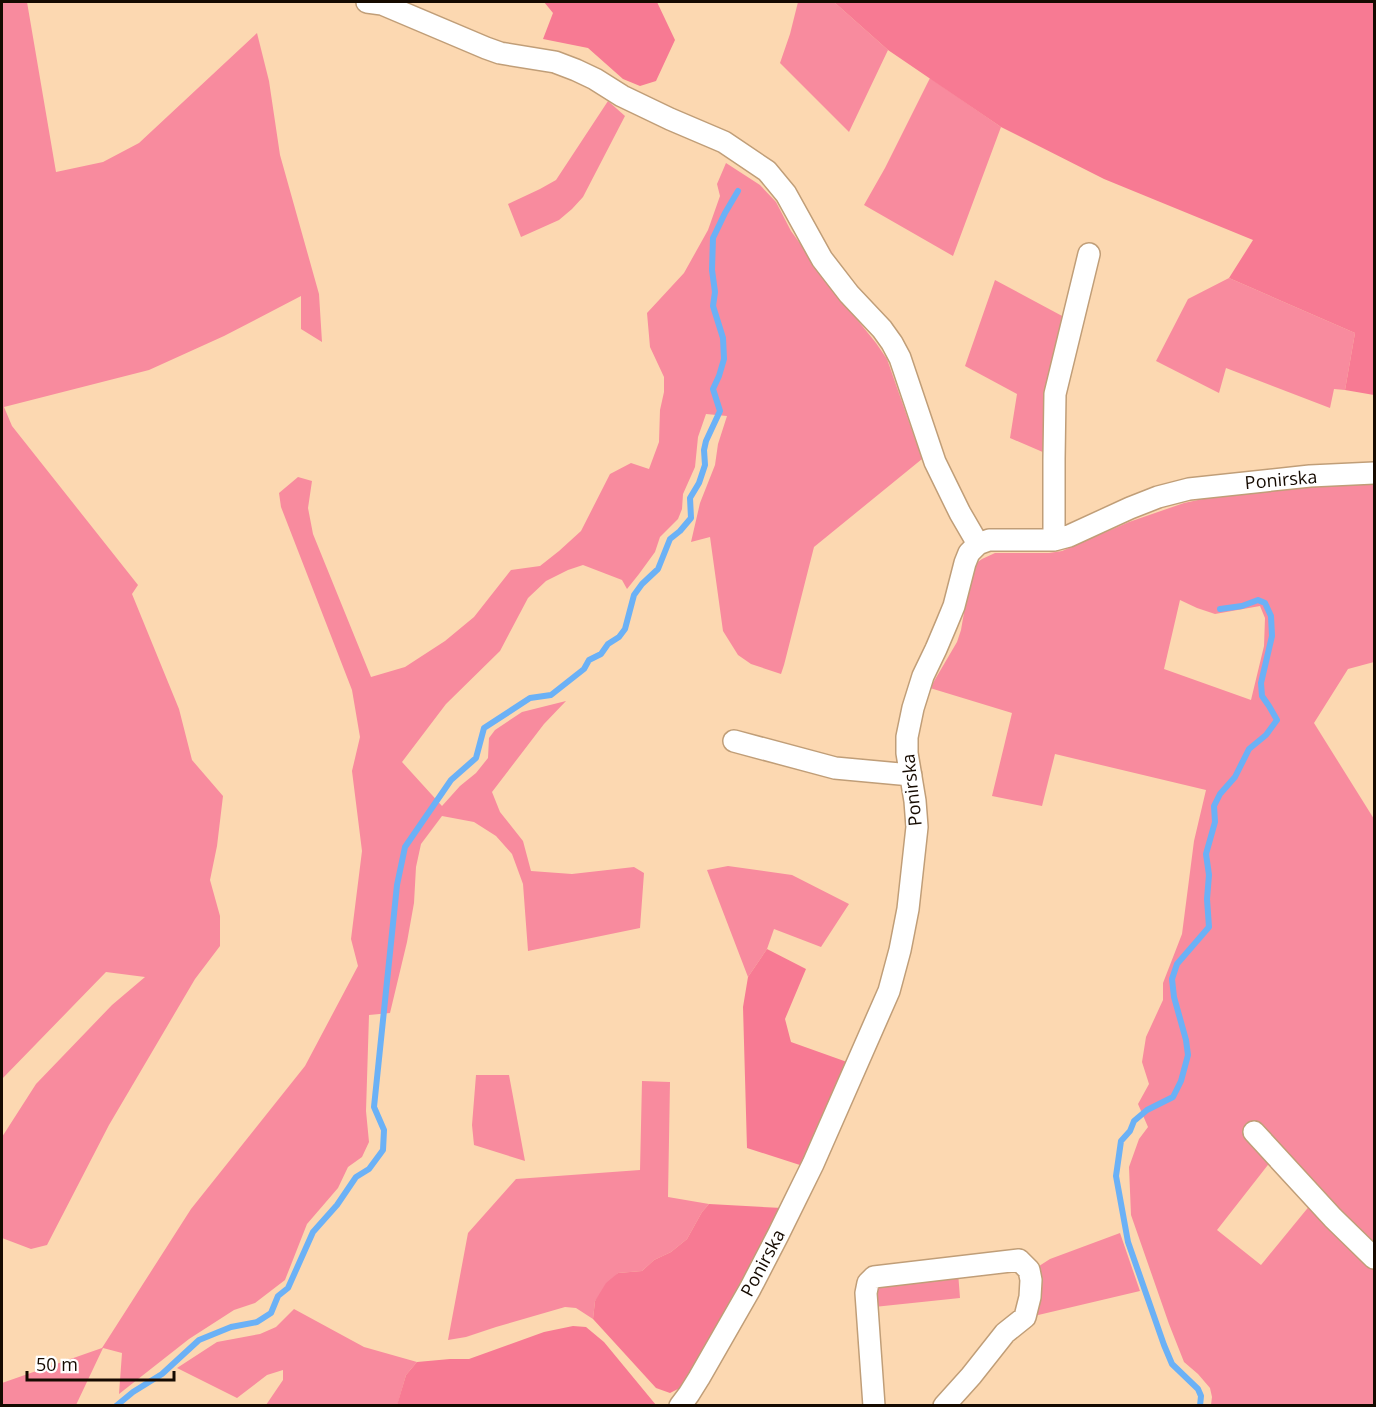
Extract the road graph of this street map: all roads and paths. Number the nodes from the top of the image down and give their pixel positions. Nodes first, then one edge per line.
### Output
1 (367, 2) edge
2 (1089, 254) dead end
3 (1374, 473) edge
4 (1054, 540) junction
5 (978, 544) junction
6 (734, 741) dead end
7 (910, 775) junction
8 (1254, 1132) dead end
9 (1374, 1258) edge
10 (680, 1406) edge
11 (874, 1406) edge
12 (944, 1406) edge

1 - 5 street
2 - 4 street
3 - 4 street, Ponirska
4 - 5 street, Ponirska
5 - 7 street, Ponirska
6 - 7 street
7 - 10 street, Ponirska
8 - 9 street
11 - 12 street

